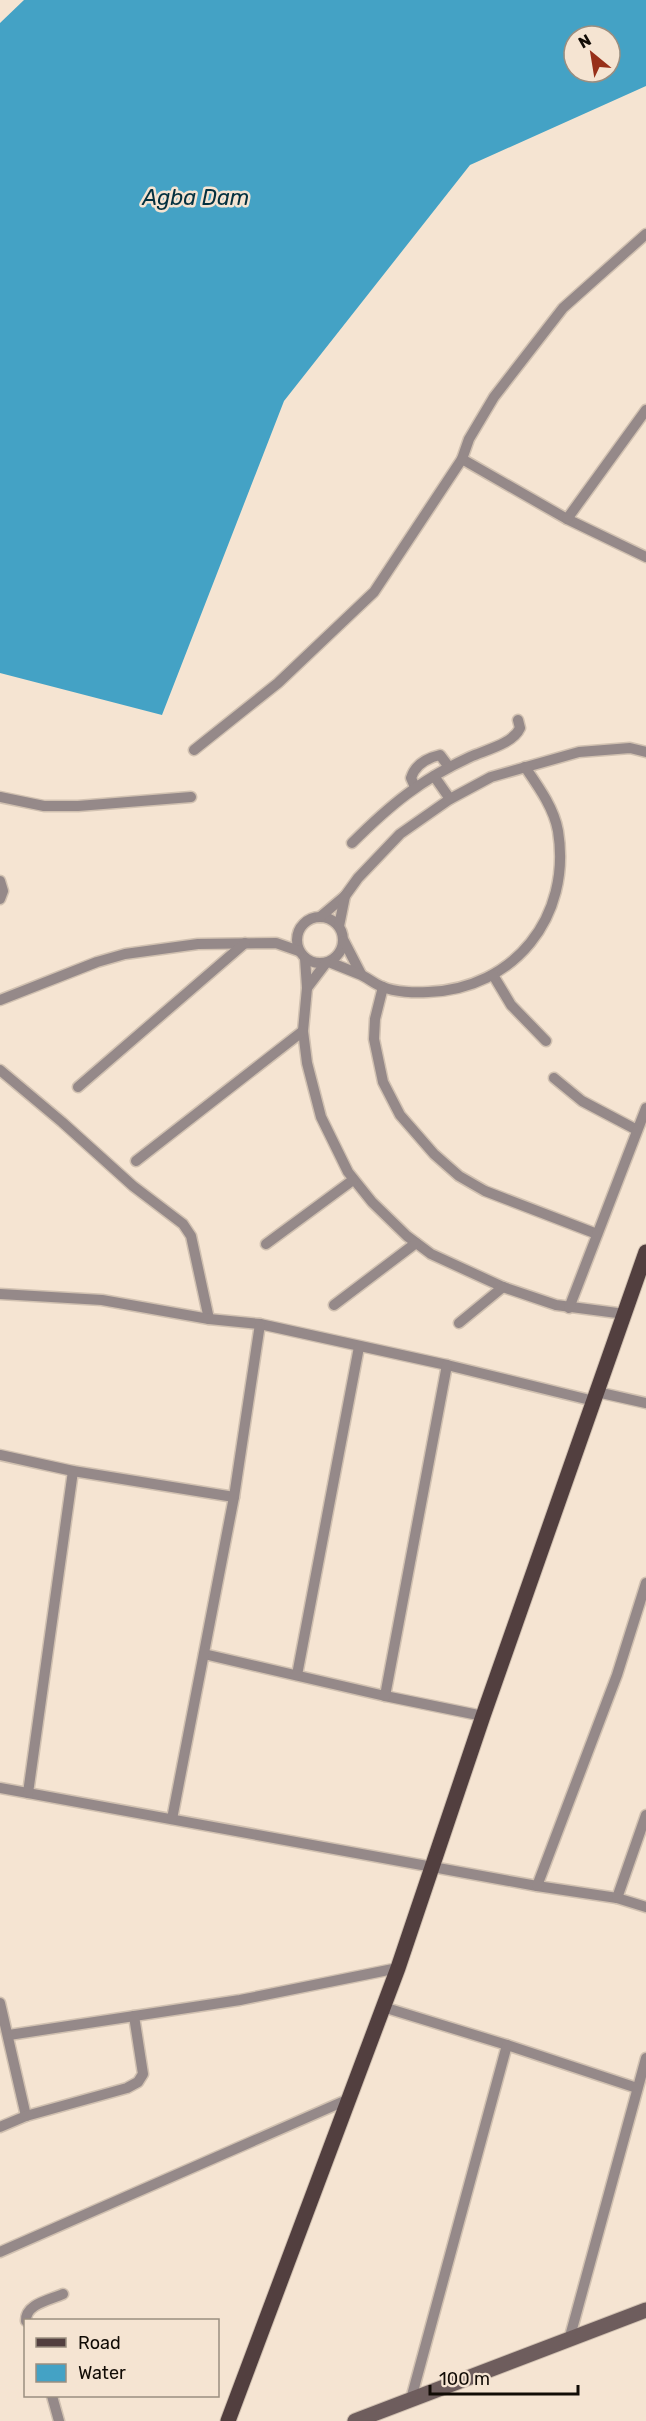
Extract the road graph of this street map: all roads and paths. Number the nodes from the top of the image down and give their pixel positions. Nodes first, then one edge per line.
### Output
1 (646, 234) edge
2 (646, 410) edge
3 (462, 459) junction
4 (567, 519) junction
5 (646, 557) edge
6 (518, 720) dead end
7 (194, 750) dead end
8 (646, 752) edge
9 (448, 767) junction
10 (525, 767) junction
11 (434, 776) junction
12 (414, 787) junction
13 (0, 797) edge
14 (191, 797) dead end
15 (450, 799) junction
16 (351, 843) dead end
17 (0, 881) edge
18 (345, 896) junction
19 (0, 898) edge
20 (320, 917) junction
21 (339, 926) junction
22 (298, 932) junction
23 (344, 941) junction
24 (245, 943) junction
25 (276, 943) junction
26 (302, 954) junction
27 (328, 962) junction
28 (361, 974) junction
29 (494, 975) junction
30 (383, 987) junction
31 (307, 988) junction
32 (0, 1000) edge
33 (303, 1030) junction
34 (546, 1041) dead end
35 (0, 1070) edge
36 (554, 1078) dead end
37 (78, 1087) dead end
38 (646, 1108) edge
39 (638, 1130) junction
40 (136, 1161) dead end
41 (353, 1180) junction
42 (597, 1234) junction
43 (416, 1243) junction
44 (266, 1244) dead end
45 (646, 1252) edge
46 (503, 1287) junction
47 (0, 1294) edge
48 (334, 1305) dead end
49 (569, 1308) junction
50 (625, 1314) junction
51 (209, 1319) junction
52 (459, 1323) dead end
53 (260, 1324) junction
54 (359, 1347) junction
55 (447, 1365) junction
56 (596, 1396) junction
57 (646, 1403) edge
58 (0, 1455) edge
59 (73, 1471) junction
60 (234, 1497) junction
61 (646, 1583) edge
62 (204, 1654) junction
63 (297, 1675) junction
64 (385, 1696) junction
65 (483, 1716) junction
66 (0, 1788) edge
67 (28, 1793) junction
68 (646, 1815) edge
69 (172, 1819) junction
70 (431, 1867) junction
71 (537, 1886) junction
72 (617, 1898) junction
73 (646, 1907) edge
74 (398, 1968) junction
75 (0, 2003) edge
76 (383, 2007) junction
77 (134, 2016) junction
78 (9, 2035) junction
79 (507, 2045) junction
80 (646, 2058) edge
81 (637, 2088) junction
82 (349, 2099) junction
83 (26, 2116) junction
84 (0, 2127) edge
85 (0, 2252) edge
86 (63, 2294) dead end
87 (646, 2310) edge
88 (26, 2319) edge
89 (568, 2340) junction
90 (52, 2397) edge
91 (411, 2399) junction
92 (376, 2417) edge
93 (59, 2421) edge
94 (228, 2421) edge
95 (355, 2421) edge

1 - 3 street
2 - 4 street
3 - 4 street
3 - 7 street
4 - 5 street
6 - 9 street
8 - 10 street
9 - 11 street
9 - 12 street
10 - 15 street
10 - 29 street
11 - 12 street
11 - 15 street
12 - 16 street
13 - 14 street
15 - 18 street
17 - 19 street
18 - 20 street
18 - 21 street
20 - 21 street
20 - 22 street
21 - 23 street
22 - 25 street
22 - 26 street
23 - 27 street
23 - 28 street
24 - 25 street
24 - 32 street
24 - 37 street
25 - 26 street
26 - 27 street
26 - 31 street
27 - 28 street
27 - 31 street
28 - 30 street
29 - 30 street
29 - 34 street
30 - 42 street
31 - 33 street
33 - 40 street
33 - 41 street
35 - 51 street
36 - 39 street
38 - 39 street
39 - 42 street
41 - 43 street
41 - 44 street
42 - 49 street
43 - 46 street
43 - 48 street
45 - 50 main road
46 - 49 street
46 - 52 street
47 - 51 street
49 - 50 street
50 - 56 main road
51 - 53 street
53 - 54 street
53 - 60 street
54 - 55 street
54 - 63 street
55 - 56 street
55 - 64 street
56 - 57 street
56 - 65 main road
58 - 59 street
59 - 60 street
59 - 67 street
60 - 62 street
61 - 71 street
62 - 63 street
62 - 69 street
63 - 64 street
64 - 65 street
65 - 70 main road
66 - 67 street
67 - 69 street
68 - 72 street
69 - 70 street
70 - 71 street
70 - 74 main road
71 - 72 street
72 - 73 street
74 - 76 main road
74 - 77 street
75 - 78 street
76 - 79 street
76 - 82 main road
77 - 78 street
77 - 83 street
78 - 83 street
79 - 81 street
79 - 91 street
80 - 81 street
81 - 89 street
82 - 85 street
82 - 94 main road
83 - 84 street
86 - 88 street
87 - 89 street
89 - 91 street
90 - 93 street
91 - 92 street
92 - 95 street

